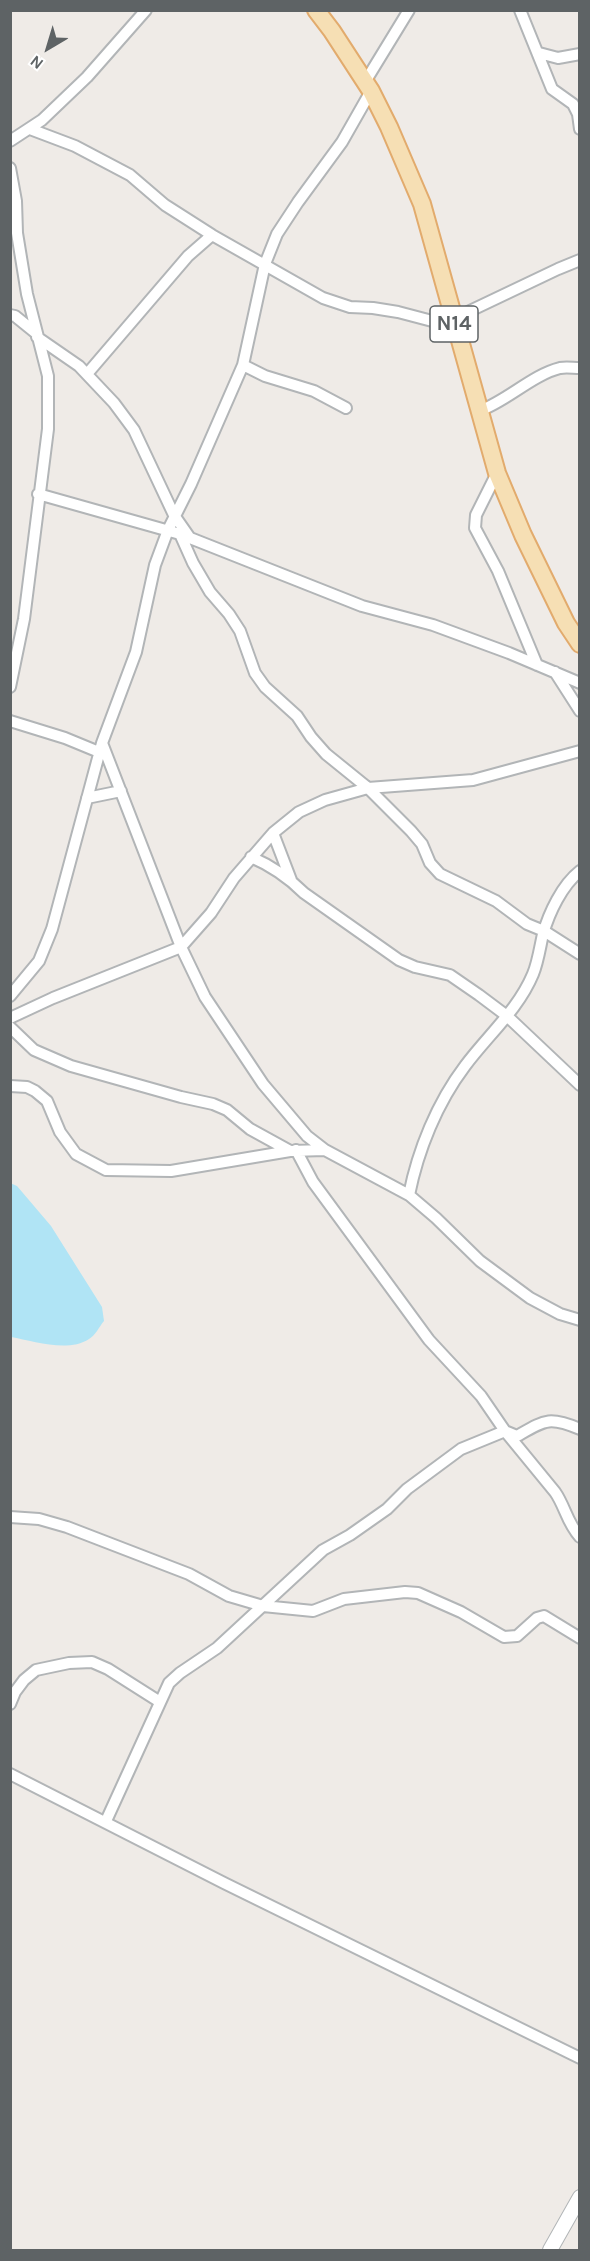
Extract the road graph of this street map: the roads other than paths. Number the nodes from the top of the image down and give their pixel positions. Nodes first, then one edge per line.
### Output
1 (146, 10) edge
2 (316, 10) edge
3 (409, 10) edge
4 (520, 10) edge
5 (539, 53) junction
6 (579, 54) edge
7 (368, 86) junction
8 (30, 129) junction
9 (579, 129) edge
10 (10, 141) edge
11 (10, 168) edge
12 (212, 235) junction
13 (579, 260) edge
14 (265, 264) junction
15 (10, 315) edge
16 (454, 323) junction
17 (37, 335) junction
18 (243, 365) junction
19 (579, 368) edge
20 (87, 374) junction
21 (346, 408) dead end
22 (479, 411) junction
23 (497, 473) junction
24 (38, 494) junction
25 (174, 515) junction
26 (168, 530) junction
27 (185, 536) junction
28 (579, 644) edge
29 (537, 665) junction
30 (555, 672) junction
31 (579, 682) edge
32 (10, 687) edge
33 (579, 711) edge
34 (10, 721) edge
35 (100, 748) junction
36 (579, 751) edge
37 (368, 788) junction
38 (121, 791) junction
39 (87, 798) junction
40 (273, 833) junction
41 (251, 857) junction
42 (579, 871) edge
43 (291, 880) junction
44 (544, 931) junction
45 (181, 947) junction
46 (579, 954) edge
47 (10, 996) edge
48 (507, 1016) junction
49 (10, 1018) edge
50 (10, 1027) edge
51 (579, 1085) edge
52 (10, 1086) edge
53 (293, 1150) junction
54 (325, 1150) junction
55 (410, 1195) junction
56 (579, 1320) edge
57 (579, 1429) edge
58 (505, 1431) junction
59 (10, 1517) edge
60 (579, 1537) edge
61 (263, 1606) junction
62 (579, 1638) edge
63 (160, 1702) junction
64 (10, 1704) edge
65 (10, 1774) edge
66 (106, 1821) junction
67 (579, 2058) edge
68 (579, 2197) edge
69 (550, 2250) edge

1 - 8 street
2 - 7 main road, N14
3 - 7 street
4 - 5 street
5 - 6 street
5 - 9 street
7 - 14 street
7 - 16 main road, N14
8 - 10 street
8 - 12 street
11 - 17 street
12 - 14 street
12 - 20 street
13 - 16 street
14 - 16 street
14 - 18 street
15 - 17 street
16 - 22 main road, N14
17 - 20 street
17 - 24 street
18 - 21 street
18 - 25 street
19 - 22 street
20 - 25 street
22 - 23 main road, N14
23 - 28 main road, N14
23 - 29 street
24 - 26 street
24 - 32 street
25 - 26 street
25 - 27 street
26 - 27 street
26 - 35 street
27 - 29 street
27 - 37 street
29 - 30 street
30 - 31 street
30 - 33 street
34 - 35 street
35 - 38 street
35 - 39 street
36 - 37 street
37 - 40 street
37 - 44 street
38 - 39 street
38 - 45 street
39 - 47 street
40 - 41 street
40 - 43 street
41 - 43 street
41 - 45 street
42 - 44 street
43 - 48 street
44 - 46 street
44 - 48 street
45 - 49 street
45 - 54 street
48 - 51 street
48 - 55 street
50 - 53 street
52 - 53 street
53 - 54 street
53 - 58 street
54 - 55 street
55 - 56 street
57 - 58 street
58 - 60 street
58 - 61 street
59 - 61 street
61 - 62 street
61 - 63 street
63 - 64 street
63 - 66 street
65 - 66 street
66 - 67 street
68 - 69 main road

